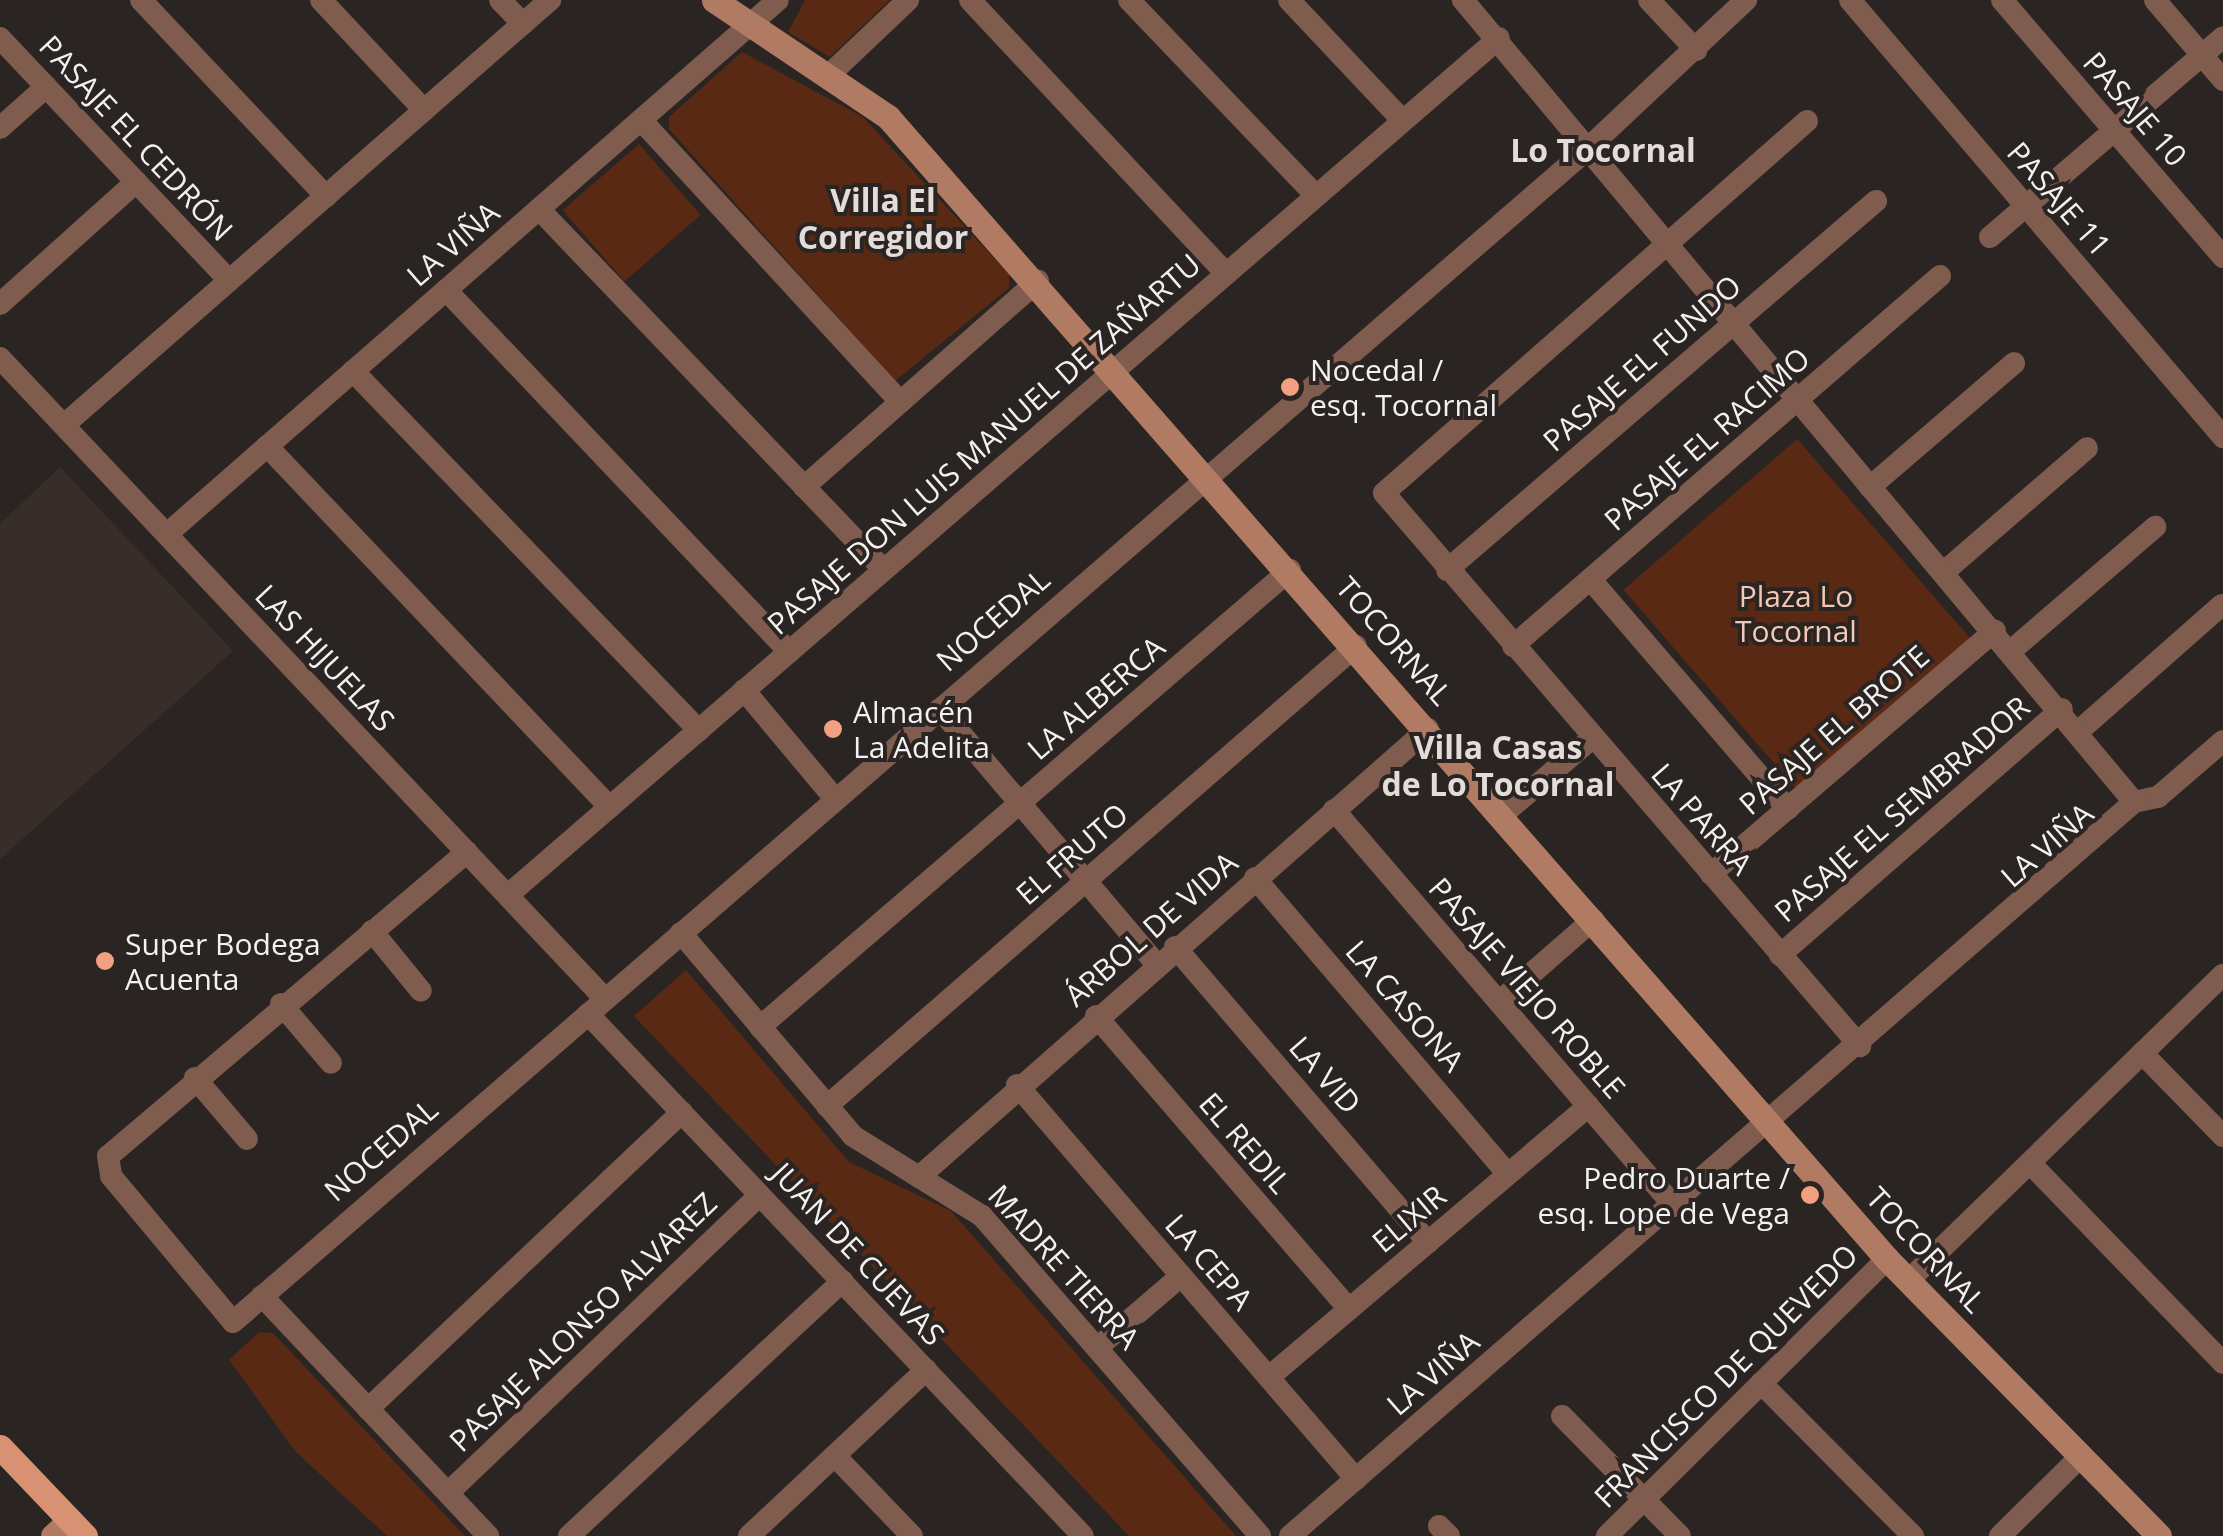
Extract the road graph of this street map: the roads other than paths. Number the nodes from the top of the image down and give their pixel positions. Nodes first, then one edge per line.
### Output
1 (141, 0) edge
2 (320, 0) edge
3 (500, 0) edge
4 (550, 0) edge
5 (714, 0) edge
6 (778, 0) edge
7 (908, 0) edge
8 (970, 0) edge
9 (1129, 0) edge
10 (1289, 0) edge
11 (1463, 0) edge
12 (1649, 0) edge
13 (1746, 0) edge
14 (1850, 0) edge
15 (2002, 0) edge
16 (2154, 0) edge
17 (523, 24) junction
18 (746, 28) junction
19 (2223, 37) edge
20 (0, 38) edge
21 (1499, 38) junction
22 (1696, 50) junction
23 (2202, 55) junction
24 (830, 75) junction
25 (2223, 80) edge
26 (46, 87) junction
27 (424, 110) junction
28 (641, 120) junction
29 (1403, 121) junction
30 (1807, 121) dead end
31 (0, 128) edge
32 (2114, 130) junction
33 (1582, 153) junction
34 (136, 182) junction
35 (326, 196) junction
36 (1316, 196) junction
37 (1876, 201) dead end
38 (2026, 206) junction
39 (538, 209) junction
40 (1990, 237) dead end
41 (1663, 246) junction
42 (2223, 257) edge
43 (1226, 274) junction
44 (1940, 276) dead end
45 (229, 280) junction
46 (1038, 281) junction
47 (446, 290) junction
48 (0, 304) edge
49 (1731, 326) junction
50 (0, 358) edge
51 (2014, 363) dead end
52 (1115, 370) junction
53 (354, 371) junction
54 (1796, 401) junction
55 (900, 402) junction
56 (64, 425) junction
57 (2223, 437) edge
58 (267, 446) junction
59 (2088, 448) dead end
60 (1208, 476) junction
61 (804, 486) junction
62 (1870, 487) junction
63 (2155, 527) dead end
64 (167, 534) junction
65 (884, 570) junction
66 (1290, 570) junction
67 (1447, 570) junction
68 (1944, 572) junction
69 (1590, 580) junction
70 (2222, 606) edge
71 (1995, 631) junction
72 (1356, 646) junction
73 (1513, 646) junction
74 (2012, 650) junction
75 (789, 652) junction
76 (744, 690) junction
77 (940, 709) junction
78 (2062, 709) junction
79 (1428, 729) junction
80 (699, 730) junction
81 (2080, 730) junction
82 (1592, 738) junction
83 (2223, 740) edge
84 (836, 800) junction
85 (2134, 802) junction
86 (1020, 803) junction
87 (610, 807) junction
88 (1788, 809) junction
89 (1334, 810) junction
90 (1502, 815) junction
91 (467, 852) junction
92 (1711, 874) junction
93 (1255, 878) junction
94 (1086, 881) junction
95 (508, 895) junction
96 (1593, 920) junction
97 (372, 931) junction
98 (681, 934) junction
99 (1176, 948) junction
100 (1780, 954) junction
101 (1156, 964) junction
102 (2223, 974) edge
103 (420, 990) dead end
104 (1499, 1002) junction
105 (281, 1004) junction
106 (597, 1006) junction
107 (1096, 1016) junction
108 (760, 1027) junction
109 (1860, 1046) junction
110 (2142, 1053) junction
111 (331, 1064) dead end
112 (195, 1078) junction
113 (1017, 1085) junction
114 (827, 1106) junction
115 (1588, 1106) junction
116 (682, 1112) junction
117 (1769, 1124) junction
118 (2223, 1136) edge
119 (247, 1139) dead end
120 (2030, 1163) junction
121 (1508, 1174) junction
122 (918, 1177) junction
123 (760, 1195) junction
124 (1674, 1206) junction
125 (1428, 1242) junction
126 (1887, 1259) junction
127 (1182, 1276) junction
128 (842, 1281) junction
129 (1908, 1281) junction
130 (262, 1296) junction
131 (1349, 1309) junction
132 (1097, 1348) junction
133 (2223, 1363) edge
134 (926, 1370) junction
135 (1269, 1377) junction
136 (1761, 1383) junction
137 (368, 1409) junction
138 (1562, 1416) dead end
139 (0, 1446) edge
140 (835, 1456) junction
141 (2080, 1456) junction
142 (1356, 1479) junction
143 (448, 1493) junction
144 (1644, 1500) junction
145 (68, 1532) edge
146 (488, 1536) edge
147 (569, 1536) edge
148 (750, 1536) edge
149 (912, 1536) edge
150 (1084, 1536) edge
151 (1260, 1536) edge
152 (1290, 1536) edge
153 (1607, 1536) edge
154 (1680, 1536) edge
155 (1913, 1536) edge
156 (2000, 1536) edge
157 (2159, 1536) edge

1 - 35 street
2 - 27 street
3 - 17 street
4 - 17 street
5 - 18 street, TOCORNAL
6 - 18 street, LA VIÑA
7 - 24 street
8 - 43 street
9 - 36 street
10 - 29 street
11 - 21 street, LA VIÑA
12 - 22 street
13 - 22 street, NOCEDAL
14 - 38 street, PASAJE 11
15 - 32 street, PASAJE 10
16 - 23 street
17 - 27 street
18 - 24 street, TOCORNAL
18 - 28 street, LA VIÑA
19 - 23 street
20 - 26 street, PASAJE EL CEDRÓN
21 - 29 street, PASAJE DON LUIS MANUEL DE ZAÑARTU
21 - 33 street, LA VIÑA
22 - 33 street, NOCEDAL
23 - 25 street
23 - 32 street
24 - 46 street, TOCORNAL
26 - 31 street
26 - 34 street, PASAJE EL CEDRÓN
27 - 35 street
28 - 39 street, LA VIÑA
28 - 55 street
29 - 36 street, PASAJE DON LUIS MANUEL DE ZAÑARTU
30 - 41 street
32 - 38 street
32 - 42 street, PASAJE 10
33 - 41 street, LA VIÑA
33 - 60 street, NOCEDAL
34 - 45 street, PASAJE EL CEDRÓN
34 - 48 street
35 - 45 street
36 - 43 street, PASAJE DON LUIS MANUEL DE ZAÑARTU
37 - 49 street, PASAJE EL FUNDO
38 - 40 street
38 - 57 street, PASAJE 11
39 - 47 street, LA VIÑA
39 - 61 street
41 - 49 street, LA VIÑA
41 - 67 street, LA PARRA
43 - 52 street, PASAJE DON LUIS MANUEL DE ZAÑARTU
44 - 54 street, PASAJE EL RACIMO
45 - 56 street
46 - 52 street, TOCORNAL
46 - 55 street
47 - 53 street, LA VIÑA
47 - 75 street
49 - 54 street, LA VIÑA
49 - 67 street, PASAJE EL FUNDO
50 - 56 street, LAS HIJUELAS
51 - 62 street
52 - 60 street, TOCORNAL
52 - 65 street, PASAJE DON LUIS MANUEL DE ZAÑARTU
53 - 58 street, LA VIÑA
53 - 80 street
54 - 62 street, LA VIÑA
54 - 69 street, PASAJE EL RACIMO
55 - 61 street
56 - 64 street, LAS HIJUELAS
58 - 64 street, LA VIÑA
58 - 87 street
59 - 68 street
60 - 66 street, TOCORNAL
60 - 77 street, NOCEDAL
61 - 65 street
62 - 68 street, LA VIÑA
63 - 74 street
64 - 91 street, LAS HIJUELAS
65 - 75 street, PASAJE DON LUIS MANUEL DE ZAÑARTU
66 - 72 street, TOCORNAL
66 - 86 street, LA ALBERCA
67 - 73 street, LA PARRA
68 - 71 street, LA VIÑA
69 - 73 street, PASAJE EL RACIMO
69 - 88 street
70 - 81 street
71 - 74 street, LA VIÑA
71 - 88 street, PASAJE EL BROTE
72 - 79 street, TOCORNAL
72 - 94 street, EL FRUTO
73 - 82 street, LA PARRA
74 - 78 street, LA VIÑA
75 - 76 street, PASAJE DON LUIS MANUEL DE ZAÑARTU
76 - 80 street, PASAJE DON LUIS MANUEL DE ZAÑARTU
76 - 84 street
77 - 84 street, NOCEDAL
77 - 86 street
78 - 81 street, LA VIÑA
78 - 100 street, PASAJE EL SEMBRADOR
79 - 89 street, ÁRBOL DE VIDA
79 - 90 street, TOCORNAL
80 - 87 street, PASAJE DON LUIS MANUEL DE ZAÑARTU
81 - 85 street, LA VIÑA
82 - 90 street
82 - 92 street, LA PARRA
83 - 85 street
84 - 98 street, NOCEDAL
85 - 109 street, LA VIÑA
86 - 94 street
86 - 108 street, LA ALBERCA
87 - 95 street, PASAJE DON LUIS MANUEL DE ZAÑARTU
88 - 92 street, PASAJE EL BROTE
89 - 93 street, ÁRBOL DE VIDA
89 - 104 street, PASAJE VIEJO ROBLE
90 - 96 street, TOCORNAL
91 - 95 street, LAS HIJUELAS
91 - 97 street
92 - 100 street, LA PARRA
93 - 99 street, ÁRBOL DE VIDA
93 - 121 street, LA CASONA
94 - 101 street
94 - 114 street, EL FRUTO
95 - 106 street, LAS HIJUELAS
96 - 104 street
96 - 117 street, TOCORNAL
97 - 103 street
97 - 105 street
98 - 106 street, NOCEDAL
98 - 108 street, MADRE TIERRA
99 - 101 street, ÁRBOL DE VIDA
99 - 125 street, LA VID
100 - 109 street, LA PARRA
101 - 107 street, ÁRBOL DE VIDA
102 - 110 street
104 - 115 street, PASAJE VIEJO ROBLE
105 - 111 street
105 - 112 street
106 - 116 street, JUAN DE CUEVAS
106 - 130 street, NOCEDAL
107 - 113 street, ÁRBOL DE VIDA
107 - 131 street, EL REDIL
108 - 114 street, MADRE TIERRA
109 - 117 street, LA VIÑA
110 - 118 street
110 - 120 street
112 - 119 street
112 - 130 street, NOCEDAL
113 - 122 street, ÁRBOL DE VIDA
113 - 127 street, LA CEPA
114 - 122 street, MADRE TIERRA
115 - 121 street, ELIXIR
115 - 124 street, PASAJE VIEJO ROBLE
116 - 123 street, JUAN DE CUEVAS
116 - 137 street
117 - 124 street, LA VIÑA
117 - 126 street, TOCORNAL
120 - 129 street
120 - 133 street
121 - 125 street, ELIXIR
122 - 132 street, MADRE TIERRA
123 - 128 street, JUAN DE CUEVAS
123 - 143 street, PASAJE ALONSO ALVAREZ
124 - 142 street, LA VIÑA
125 - 131 street, ELIXIR
126 - 129 street, TOCORNAL
126 - 136 street, FRANCISCO DE QUEVEDO
127 - 132 street
127 - 135 street, LA CEPA
128 - 134 street, JUAN DE CUEVAS
128 - 147 street
129 - 141 street, TOCORNAL
130 - 137 street
131 - 135 street, ELIXIR
132 - 151 street, MADRE TIERRA
134 - 140 street
134 - 150 street, JUAN DE CUEVAS
135 - 142 street, LA CEPA
136 - 144 street, FRANCISCO DE QUEVEDO
136 - 155 street
137 - 143 street
138 - 144 street
139 - 145 main road
140 - 148 street
140 - 149 street
141 - 156 street
141 - 157 street, TOCORNAL
142 - 152 street, LA VIÑA
143 - 146 street
144 - 153 street, FRANCISCO DE QUEVEDO
144 - 154 street

